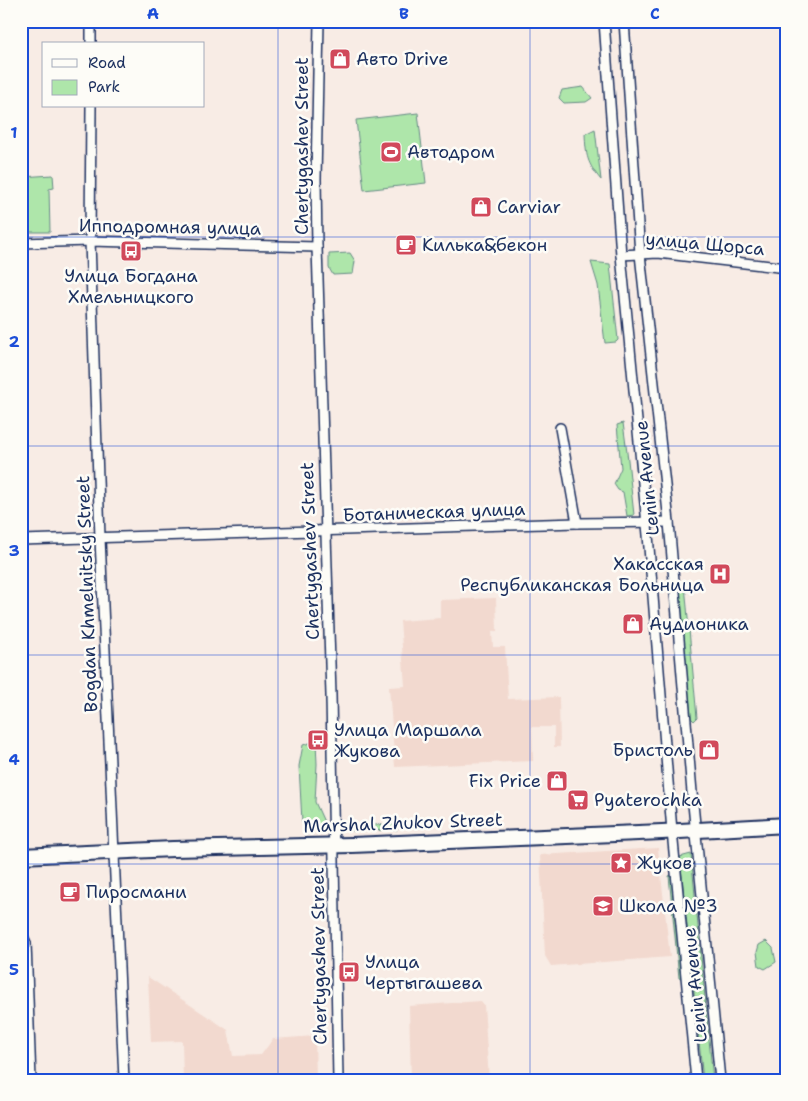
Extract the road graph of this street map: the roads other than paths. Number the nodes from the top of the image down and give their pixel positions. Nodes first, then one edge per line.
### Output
1 (91, 21) edge
2 (319, 21) edge
3 (604, 21) edge
4 (624, 21) edge
5 (91, 42) edge
6 (91, 108) edge
7 (90, 241) junction
8 (21, 243) edge
9 (318, 247) junction
10 (640, 254) junction
11 (621, 255) junction
12 (787, 268) edge
13 (560, 428) dead end
14 (647, 522) junction
15 (669, 522) junction
16 (576, 523) junction
17 (326, 532) junction
18 (100, 538) junction
19 (21, 540) edge
20 (787, 824) edge
21 (696, 830) junction
22 (672, 831) junction
23 (334, 845) junction
24 (113, 852) junction
25 (21, 856) edge
26 (21, 932) edge
27 (31, 1080) edge
28 (124, 1080) edge
29 (338, 1080) edge
30 (696, 1080) edge
31 (720, 1080) edge

1 - 5 street
2 - 9 street, Chertygashev Street
3 - 11 street, Lenin Avenue
4 - 10 street, Lenin Avenue
6 - 7 street, Bogdan Khmelnitsky Street
7 - 8 street, Ипподромная улица
7 - 9 street, Ипподромная улица
7 - 18 street, Bogdan Khmelnitsky Street
9 - 17 street, Chertygashev Street
10 - 11 street, улица Щорса
10 - 12 street, улица Щорса
10 - 15 street, Lenin Avenue
11 - 14 street, Lenin Avenue
13 - 16 street
14 - 15 street, Ботаническая улица
14 - 16 street, Ботаническая улица
14 - 22 street, Lenin Avenue
15 - 21 street, Lenin Avenue
16 - 17 street, Ботаническая улица
17 - 18 street, Ботаническая улица
17 - 23 street, Chertygashev Street
18 - 19 street, Ботаническая улица
18 - 24 street, Bogdan Khmelnitsky Street
20 - 21 main road, Marshal Zhukov Street
21 - 22 main road, Marshal Zhukov Street
21 - 31 street, Lenin Avenue
22 - 23 main road, Marshal Zhukov Street
22 - 30 street, Lenin Avenue
23 - 24 main road, Marshal Zhukov Street
23 - 29 street, Chertygashev Street
24 - 25 main road, Marshal Zhukov Street
24 - 28 street, Bogdan Khmelnitsky Street
26 - 27 street

